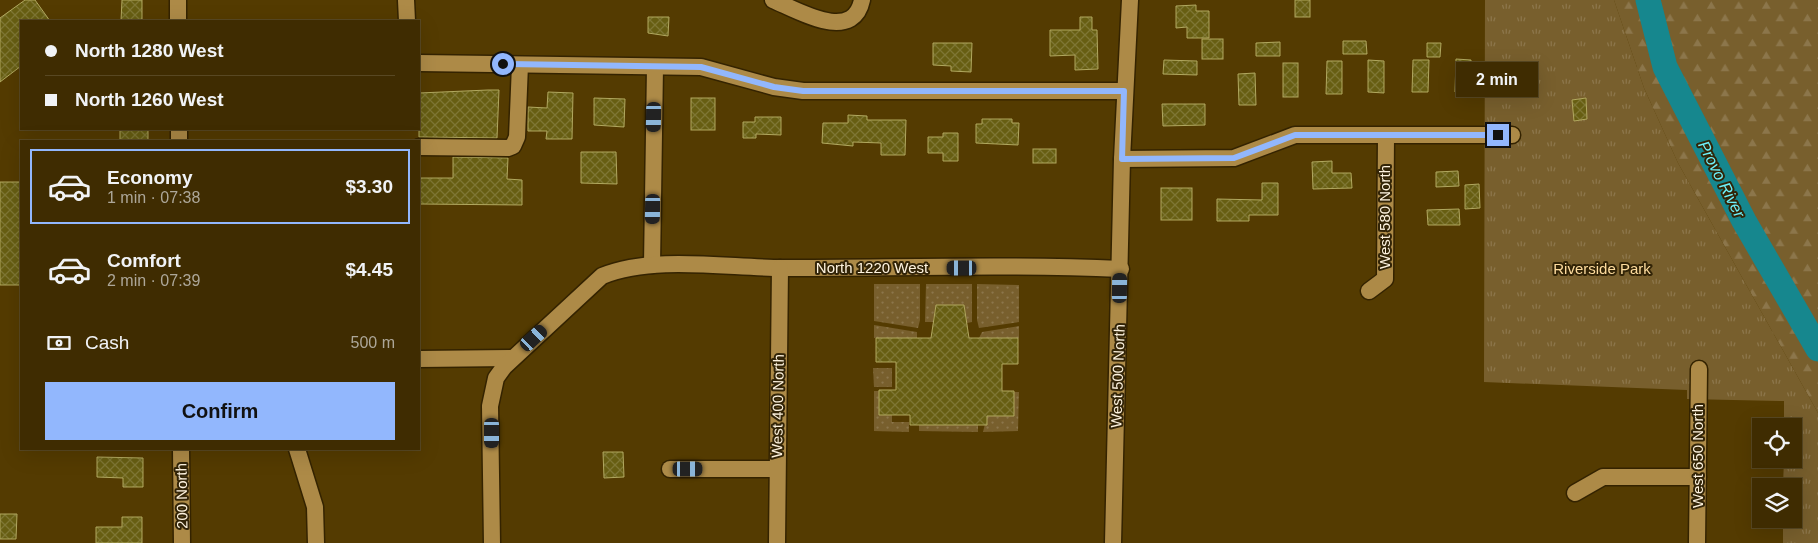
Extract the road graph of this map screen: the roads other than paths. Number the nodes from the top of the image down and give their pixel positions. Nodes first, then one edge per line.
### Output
1 (178, 0) edge
2 (406, 0) edge
3 (772, 0) edge
4 (862, 0) edge
5 (1130, 0) edge
6 (178, 20) edge
7 (407, 20) edge
8 (420, 63) edge
9 (520, 65) junction
10 (655, 67) junction
11 (1124, 91) junction
12 (1512, 135) dead end
13 (1386, 136) junction
14 (420, 147) edge
15 (1122, 159) junction
16 (652, 265) junction
17 (780, 268) junction
18 (1121, 269) junction
19 (1369, 291) dead end
20 (512, 358) junction
21 (420, 359) edge
22 (1699, 369) dead end
23 (181, 450) edge
24 (297, 450) edge
25 (670, 469) dead end
26 (777, 469) junction
27 (1698, 477) junction
28 (1575, 493) dead end
29 (182, 543) edge
30 (316, 543) edge
31 (492, 543) edge
32 (777, 543) edge
33 (1113, 543) edge
34 (1698, 543) edge

1 - 6 street
2 - 7 street
3 - 4 street
5 - 11 street, West 500 North
8 - 9 street
9 - 10 street
9 - 14 street
10 - 11 street
10 - 16 street
11 - 15 street, West 500 North
12 - 13 street
13 - 15 street
13 - 19 street, West 580 North
15 - 18 street, West 500 North
16 - 17 street, North 1220 West
16 - 20 street, North 1220 West
17 - 18 street, North 1220 West
17 - 26 street, West 400 North
18 - 33 street, West 500 North
20 - 21 street
20 - 31 street, North 1220 West
22 - 27 street, West 650 North
23 - 29 street, 200 North
24 - 30 street
25 - 26 street
26 - 32 street, West 400 North
27 - 28 street
27 - 34 street, West 650 North

